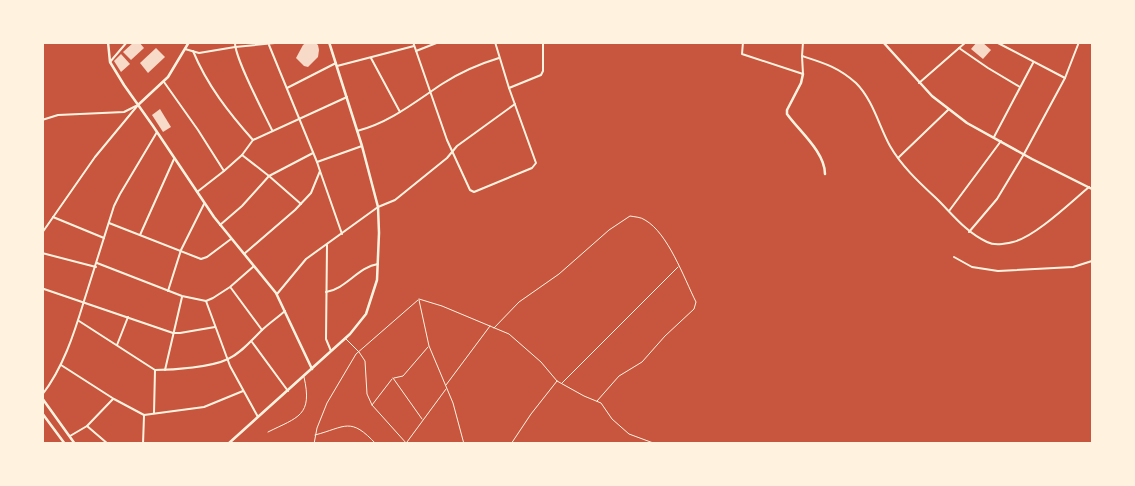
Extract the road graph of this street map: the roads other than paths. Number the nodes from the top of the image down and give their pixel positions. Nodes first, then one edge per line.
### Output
1 (108, 42) edge
2 (128, 42) edge
3 (189, 42) edge
4 (235, 42) edge
5 (285, 42) edge
6 (329, 42) edge
7 (413, 42) edge
8 (439, 42) edge
9 (495, 42) edge
10 (543, 42) edge
11 (743, 42) edge
12 (803, 42) edge
13 (882, 42) edge
14 (966, 42) edge
15 (996, 42) edge
16 (1079, 42) edge
17 (280, 43) edge
18 (269, 45) junction
19 (414, 46) junction
20 (235, 47) junction
21 (959, 48) junction
22 (185, 49) junction
23 (193, 51) junction
24 (416, 51) junction
25 (802, 56) junction
26 (371, 58) junction
27 (499, 58) junction
28 (110, 62) junction
29 (1034, 63) junction
30 (336, 65) junction
31 (803, 74) junction
32 (1065, 78) junction
33 (164, 82) junction
34 (919, 83) junction
35 (1020, 87) junction
36 (509, 88) junction
37 (287, 89) junction
38 (430, 93) junction
39 (347, 97) junction
40 (514, 104) junction
41 (138, 105) junction
42 (949, 109) junction
43 (400, 112) junction
44 (299, 118) junction
45 (42, 120) edge
46 (272, 131) junction
47 (357, 131) junction
48 (157, 132) junction
49 (994, 138) junction
50 (253, 140) junction
51 (1001, 141) junction
52 (362, 146) junction
53 (452, 152) junction
54 (313, 153) junction
55 (1024, 154) junction
56 (242, 155) junction
57 (898, 158) junction
58 (174, 159) junction
59 (317, 162) junction
60 (224, 171) junction
61 (320, 171) junction
62 (825, 174) dead end
63 (269, 176) junction
64 (1091, 188) edge
65 (197, 192) junction
66 (204, 204) junction
67 (300, 204) junction
68 (378, 207) junction
69 (949, 211) junction
70 (53, 217) junction
71 (109, 223) junction
72 (220, 225) junction
73 (969, 232) junction
74 (42, 233) edge
75 (342, 234) junction
76 (140, 235) junction
77 (104, 238) junction
78 (231, 239) junction
79 (327, 245) junction
80 (181, 250) junction
81 (42, 253) edge
82 (244, 254) junction
83 (954, 257) dead end
84 (1092, 262) edge
85 (97, 263) junction
86 (378, 264) junction
87 (254, 266) junction
88 (679, 266) junction
89 (96, 267) junction
90 (230, 287) junction
91 (42, 291) edge
92 (168, 291) junction
93 (326, 292) junction
94 (277, 294) junction
95 (182, 296) junction
96 (419, 299) junction
97 (206, 301) junction
98 (84, 302) junction
99 (285, 311) junction
100 (128, 317) junction
101 (79, 321) junction
102 (490, 326) junction
103 (215, 327) junction
104 (494, 328) junction
105 (262, 330) junction
106 (173, 333) junction
107 (346, 338) junction
108 (252, 342) junction
109 (117, 345) junction
110 (429, 346) junction
111 (331, 352) junction
112 (359, 352) junction
113 (227, 360) junction
114 (60, 365) junction
115 (312, 369) junction
116 (156, 370) junction
117 (165, 370) junction
118 (304, 376) junction
119 (393, 378) junction
120 (557, 381) junction
121 (562, 383) junction
122 (445, 385) junction
123 (446, 388) junction
124 (244, 391) junction
125 (288, 391) junction
126 (42, 397) edge
127 (114, 399) junction
128 (597, 401) junction
129 (372, 405) junction
130 (42, 413) edge
131 (154, 413) junction
132 (144, 415) junction
133 (258, 417) junction
134 (423, 420) junction
135 (87, 426) junction
136 (268, 432) dead end
137 (314, 435) junction
138 (70, 436) junction
139 (227, 443) edge
140 (407, 443) edge
141 (65, 444) edge
142 (75, 444) edge
143 (108, 444) edge
144 (143, 444) edge
145 (314, 444) edge
146 (376, 444) edge
147 (464, 444) edge
148 (511, 444) edge
149 (656, 444) edge

1 - 28 main road
2 - 28 street
3 - 22 main road
4 - 20 street
5 - 17 street
6 - 30 main road
7 - 19 street
8 - 24 street
9 - 27 street
10 - 36 street
11 - 31 street
12 - 25 street
13 - 34 main road
14 - 21 street
15 - 29 street
16 - 32 street
17 - 18 street
18 - 20 street
18 - 37 street
19 - 24 street
19 - 26 street
20 - 23 street
20 - 46 street
21 - 34 street
21 - 35 street
22 - 23 street
22 - 33 main road
23 - 50 street
24 - 38 street
25 - 31 street
25 - 57 street
26 - 30 street
26 - 43 street
27 - 36 street
27 - 38 street
28 - 41 main road
29 - 32 street
29 - 35 street
30 - 37 street
30 - 39 main road
31 - 62 main road
32 - 55 street
33 - 41 main road
33 - 60 street
34 - 42 main road
35 - 49 street
36 - 40 street
37 - 44 street
38 - 43 street
38 - 53 street
39 - 44 street
39 - 47 main road
40 - 53 street
40 - 53 street
41 - 45 street
41 - 48 main road
41 - 70 street
42 - 49 main road
42 - 57 street
43 - 47 street
44 - 46 street
44 - 54 street
46 - 50 street
47 - 52 main road
48 - 58 main road
48 - 71 street
49 - 51 main road
50 - 56 street
51 - 55 main road
51 - 69 street
52 - 59 street
52 - 68 main road
53 - 68 street
54 - 59 street
54 - 63 street
55 - 64 main road
55 - 73 street
56 - 60 street
56 - 63 street
57 - 69 street
58 - 65 main road
58 - 76 street
59 - 61 street
60 - 65 street
61 - 67 street
61 - 75 street
63 - 67 street
63 - 72 street
64 - 73 street
65 - 66 main road
66 - 72 main road
66 - 80 street
67 - 82 street
68 - 75 street
68 - 86 main road
69 - 73 street
70 - 74 street
70 - 77 street
71 - 76 street
71 - 77 street
72 - 78 main road
75 - 79 street
76 - 80 street
77 - 85 street
78 - 80 street
78 - 82 main road
79 - 93 street
79 - 94 street
80 - 92 street
81 - 89 street
82 - 87 main road
83 - 84 street
85 - 89 street
85 - 92 street
86 - 93 street
86 - 107 main road
87 - 90 street
87 - 94 main road
88 - 104 lane
88 - 121 lane
88 - 128 lane
89 - 98 street
90 - 97 street
90 - 105 street
91 - 98 street
92 - 95 street
93 - 111 street
94 - 99 main road
95 - 97 street
95 - 106 street
96 - 102 lane
96 - 110 lane
96 - 112 lane
97 - 103 street
98 - 100 street
98 - 101 street
99 - 105 street
99 - 115 main road
100 - 106 street
100 - 109 street
101 - 109 street
101 - 114 street
102 - 104 lane
102 - 122 lane
103 - 106 street
103 - 113 street
104 - 120 lane
105 - 108 street
106 - 117 street
107 - 111 main road
107 - 112 lane
108 - 113 street
108 - 125 street
109 - 116 street
110 - 119 lane
110 - 122 lane
111 - 115 main road
112 - 129 lane
112 - 137 lane
113 - 117 street
113 - 124 street
114 - 126 street
114 - 127 street
115 - 118 main road
116 - 117 street
116 - 131 street
118 - 125 main road
118 - 136 lane
119 - 129 lane
119 - 134 lane
120 - 121 lane
120 - 148 lane
121 - 128 lane
122 - 123 lane
123 - 134 lane
123 - 147 lane
124 - 131 street
124 - 133 street
125 - 133 main road
126 - 138 main road
127 - 132 street
127 - 135 street
128 - 149 lane
129 - 140 lane
130 - 141 main road
131 - 132 street
132 - 144 street
133 - 139 main road
134 - 140 lane
135 - 138 street
135 - 143 street
137 - 145 lane
137 - 146 lane
138 - 142 main road

